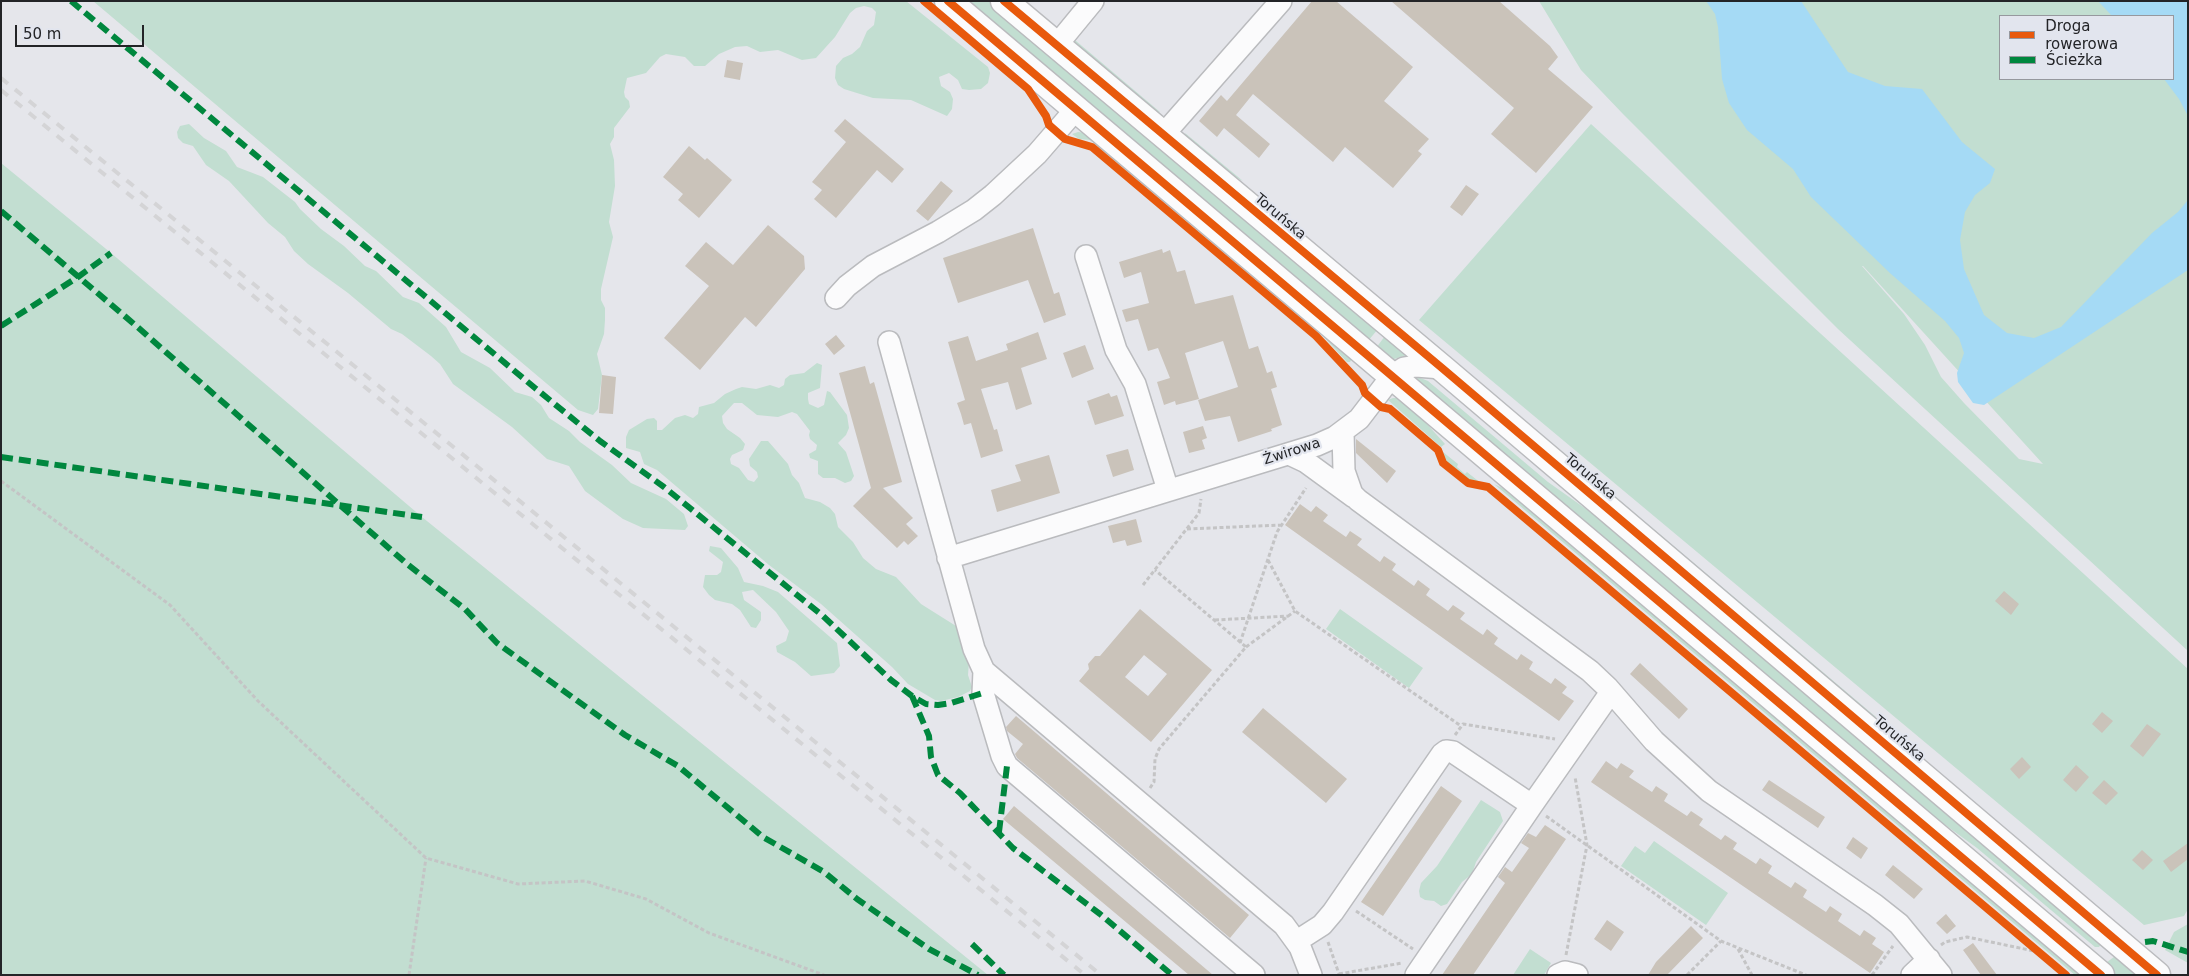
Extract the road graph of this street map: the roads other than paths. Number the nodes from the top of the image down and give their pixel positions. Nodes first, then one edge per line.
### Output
1 (948, 1) edge
2 (1004, 1) edge
3 (1093, 1) edge
4 (1281, 1) edge
5 (1056, 46) junction
6 (1076, 109) junction
7 (1163, 135) junction
8 (1086, 256) dead end
9 (836, 298) dead end
10 (889, 342) dead end
11 (1442, 368) junction
12 (1392, 376) junction
13 (1343, 432) junction
14 (1289, 454) junction
15 (1168, 490) junction
16 (1358, 500) junction
17 (948, 558) junction
18 (984, 671) junction
19 (1611, 692) junction
20 (1531, 807) junction
21 (2118, 941) junction
22 (1297, 942) junction
23 (1932, 963) edge
24 (1421, 967) edge
25 (2098, 972) edge
26 (1254, 975) edge
27 (1311, 975) edge
28 (1912, 975) edge
29 (2157, 975) edge

1 - 6 main road
2 - 5 main road, Toruńska
3 - 5 street
4 - 7 street
5 - 7 main road, Toruńska
6 - 9 street
6 - 12 main road
7 - 11 main road, Toruńska
8 - 15 street
10 - 17 street
11 - 12 street
11 - 21 main road, Toruńska
12 - 13 street, Żwirowa
12 - 25 main road
13 - 14 street, Żwirowa
13 - 16 street
14 - 15 street, Żwirowa
14 - 16 street
15 - 17 street, Żwirowa
16 - 19 street
17 - 18 street
18 - 22 street
18 - 26 street
19 - 20 street
19 - 23 street
20 - 22 street
20 - 24 street
21 - 25 main road
21 - 29 main road, Toruńska
22 - 27 street
23 - 28 street

